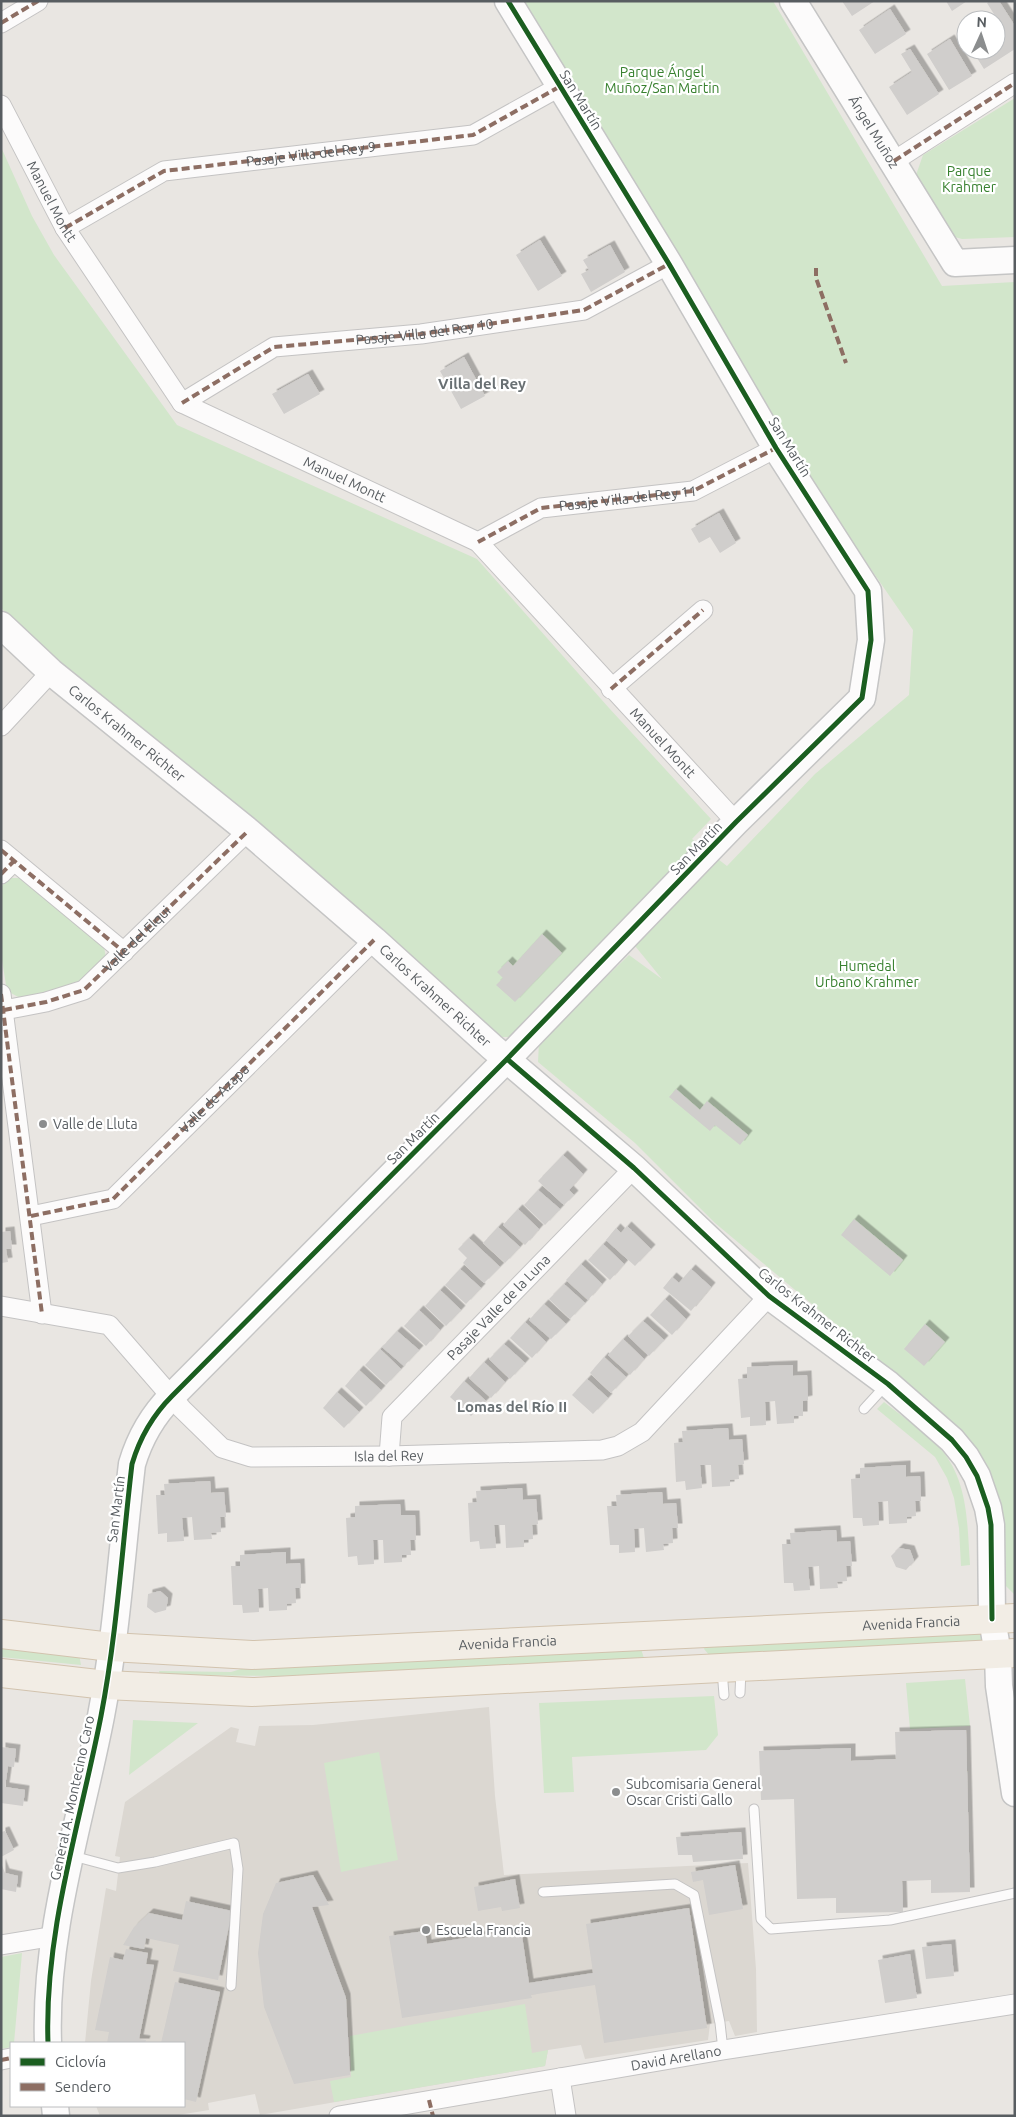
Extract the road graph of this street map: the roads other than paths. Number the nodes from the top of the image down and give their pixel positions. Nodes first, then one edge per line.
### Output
1 (38, 1) edge
2 (508, 1) edge
3 (793, 1) edge
4 (1, 24) edge
5 (1015, 83) edge
6 (559, 87) junction
7 (1, 105) edge
8 (894, 161) junction
9 (65, 228) junction
10 (1015, 260) edge
11 (669, 264) junction
12 (182, 403) junction
13 (776, 448) junction
14 (478, 542) junction
15 (703, 610) dead end
16 (1, 626) edge
17 (51, 672) junction
18 (611, 688) junction
19 (1, 726) edge
20 (736, 822) junction
21 (248, 831) junction
22 (6, 862) edge
23 (374, 940) junction
24 (124, 952) junction
25 (3, 1002) edge
26 (507, 1059) junction
27 (634, 1168) junction
28 (31, 1216) junction
29 (770, 1296) junction
30 (1, 1306) edge
31 (42, 1314) junction
32 (888, 1384) junction
33 (172, 1396) junction
34 (864, 1409) dead end
35 (389, 1456) junction
36 (1004, 1618) edge
37 (1, 1634) edge
38 (674, 1634) junction
39 (111, 1647) junction
40 (1006, 1653) edge
41 (679, 1670) junction
42 (1, 1673) edge
43 (734, 1676) junction
44 (106, 1685) junction
45 (724, 1695) dead end
46 (1015, 1793) edge
47 (754, 1810) dead end
48 (70, 1856) junction
49 (543, 1892) dead end
50 (1015, 1893) edge
51 (55, 1936) junction
52 (1, 1945) edge
53 (231, 1986) dead end
54 (1015, 2004) edge
55 (48, 2042) edge
56 (723, 2050) junction
57 (560, 2078) junction
58 (431, 2108) edge
59 (339, 2116) edge
60 (566, 2116) edge

1 - 4 street
2 - 6 street, San Martín
3 - 8 street, Ángel Muñoz
5 - 8 street
6 - 9 street, Pasaje Villa del Rey 9
6 - 11 street, San Martín
7 - 9 street, Manuel Montt
8 - 10 street, Ángel Muñoz
9 - 12 street, Manuel Montt
11 - 12 street, Pasaje Villa del Rey 10
11 - 13 street, San Martín
12 - 14 street, Manuel Montt
13 - 14 street, Pasaje Villa del Rey 11
13 - 20 street, San Martín
14 - 18 street, Manuel Montt
15 - 18 street
16 - 17 street, Carlos Krahmer Richter
17 - 19 street
17 - 21 street, Carlos Krahmer Richter
18 - 20 street, Manuel Montt
20 - 26 street, San Martín
21 - 23 street, Carlos Krahmer Richter
21 - 24 street, Valle del Elqui
22 - 24 street
23 - 26 street, Carlos Krahmer Richter
23 - 28 street, Valle de Azapa
24 - 25 street, Valle del Elqui
25 - 28 street
26 - 27 street, Carlos Krahmer Richter
26 - 33 street, San Martín
27 - 29 street, Carlos Krahmer Richter
27 - 35 street, Pasaje Valle de la Luna
28 - 31 street
29 - 32 street, Carlos Krahmer Richter
29 - 35 street, Isla del Rey
30 - 31 street, Isla del Rey
31 - 33 street, Isla del Rey
32 - 34 lane
32 - 36 street, Carlos Krahmer Richter
33 - 35 street, Isla del Rey
33 - 39 street, San Martín
36 - 38 main road, Avenida Francia
36 - 40 street, Carlos Krahmer Richter
37 - 39 main road, Avenida Francia
38 - 39 main road, Avenida Francia
38 - 41 main road
39 - 44 street, General A. Montecino Caro
40 - 43 main road
40 - 46 street, Carlos Krahmer Richter
41 - 43 main road
41 - 44 main road
42 - 44 main road
43 - 45 lane
44 - 48 street, General A. Montecino Caro
47 - 50 lane
48 - 51 street, General A. Montecino Caro
48 - 53 lane
49 - 56 lane
51 - 52 street
51 - 55 street, General A. Montecino Caro
54 - 56 street, David Arellano
56 - 57 street, David Arellano
57 - 58 street, David Arellano
57 - 60 street
58 - 59 street, David Arellano

